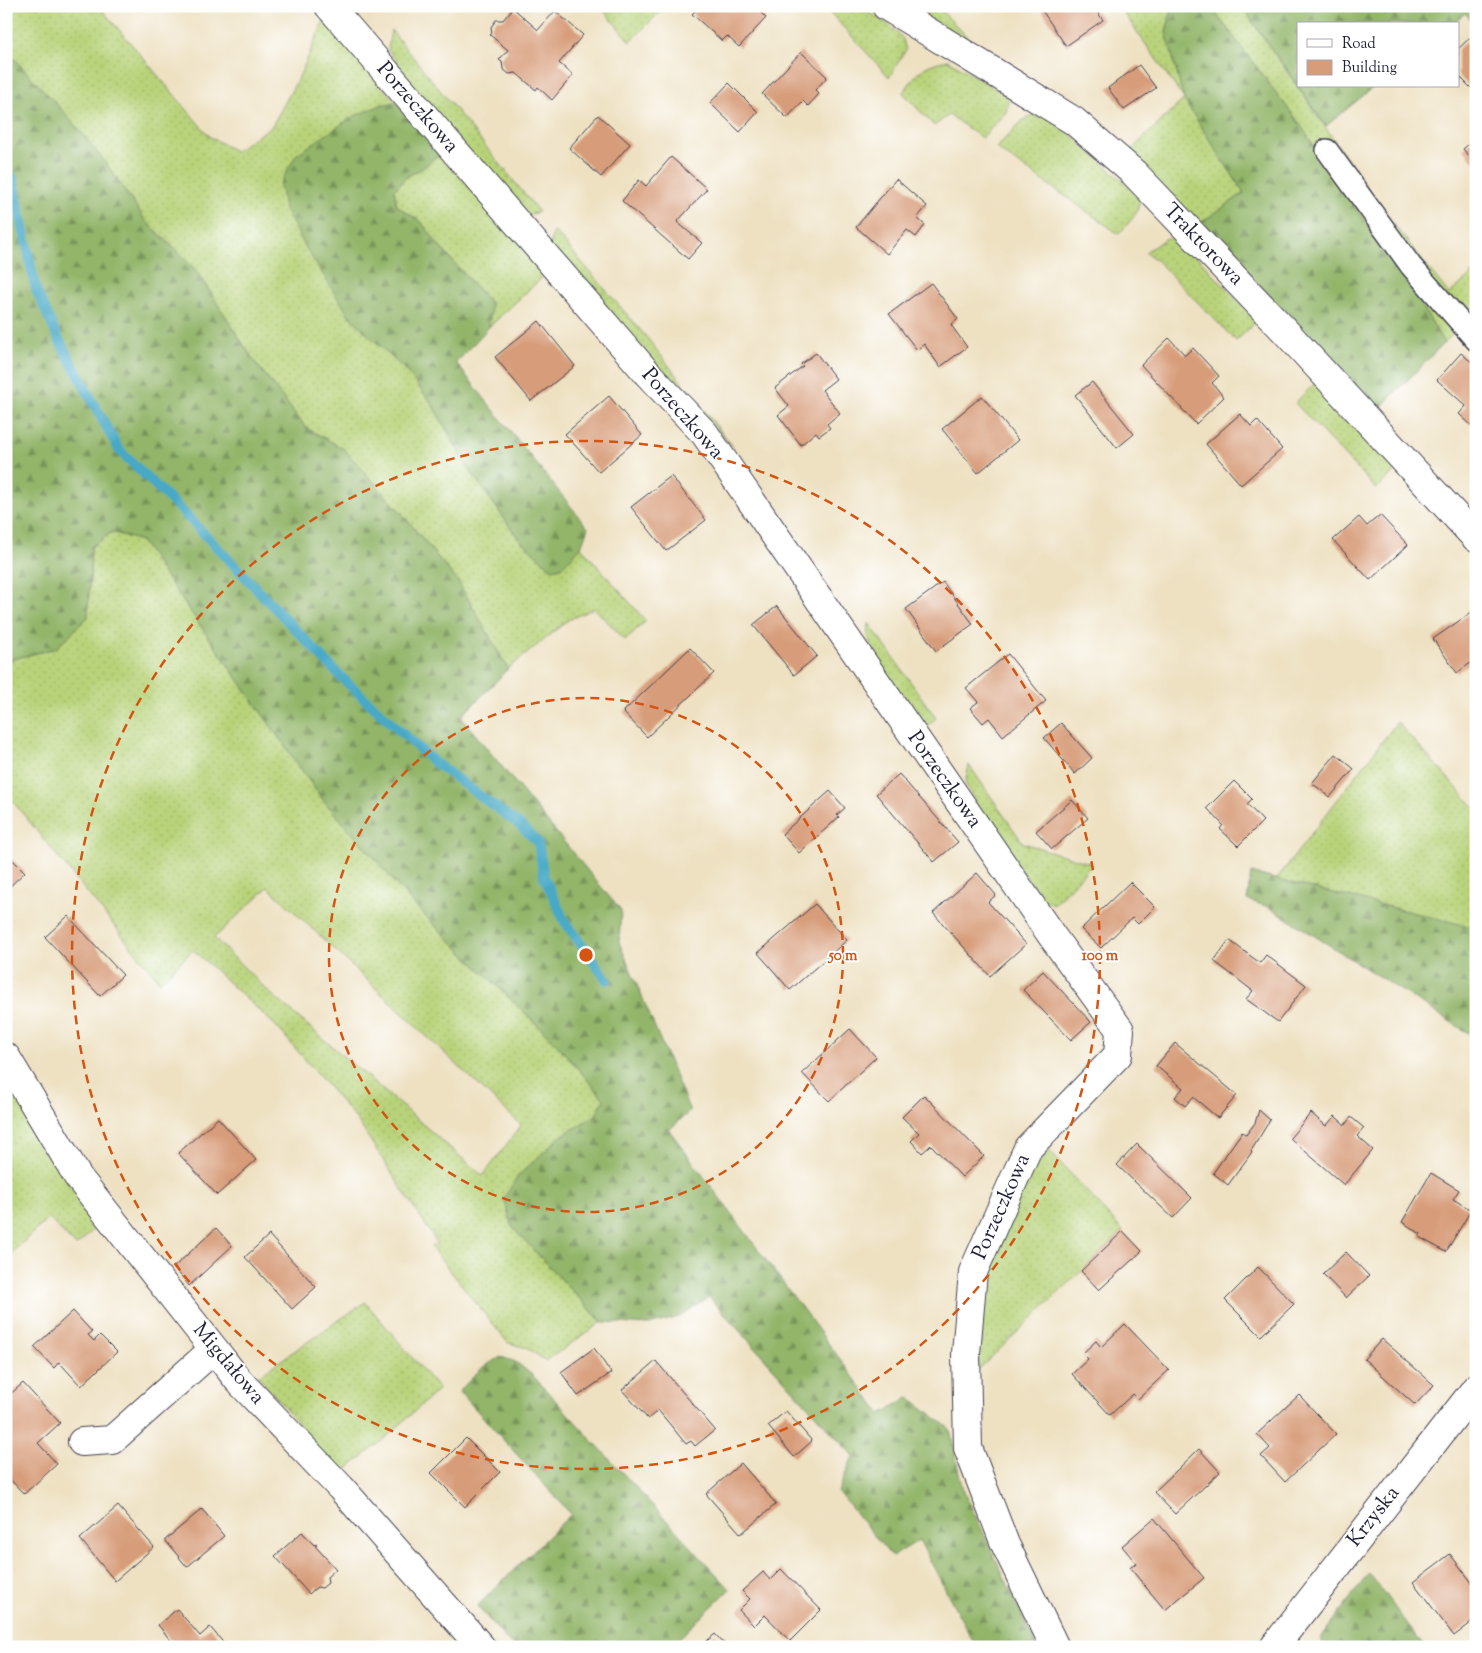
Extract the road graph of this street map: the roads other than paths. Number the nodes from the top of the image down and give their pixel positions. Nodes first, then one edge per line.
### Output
1 (329, 6) edge
2 (886, 6) edge
3 (1327, 150) dead end
4 (1476, 340) edge
5 (1476, 538) edge
6 (6, 1057) edge
7 (214, 1349) junction
8 (1476, 1388) edge
9 (82, 1442) dead end
10 (481, 1647) edge
11 (1055, 1647) edge
12 (1274, 1647) edge

1 - 11 street, Porzeczkowa
2 - 5 street, Traktorowa
3 - 4 lane
6 - 7 street, Migdałowa
7 - 9 street
7 - 10 street, Migdałowa
8 - 12 street, Krzyska

